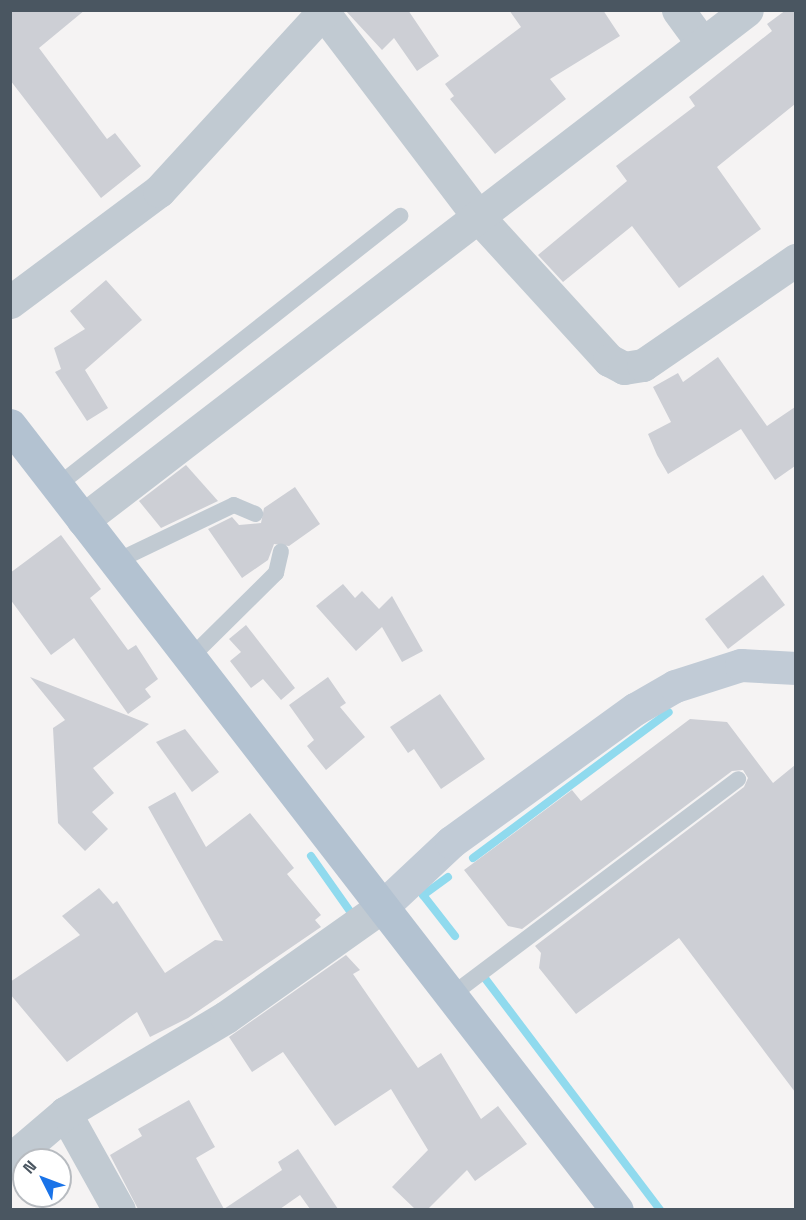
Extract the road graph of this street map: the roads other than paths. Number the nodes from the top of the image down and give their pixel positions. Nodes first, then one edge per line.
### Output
1 (678, 10) edge
2 (747, 10) edge
3 (324, 11) edge
4 (702, 43) junction
5 (400, 216) dead end
6 (481, 220) junction
7 (795, 260) edge
8 (10, 302) edge
9 (10, 425) edge
10 (57, 486) junction
11 (255, 514) dead end
12 (83, 520) junction
13 (281, 552) dead end
14 (119, 560) junction
15 (193, 655) junction
16 (795, 668) edge
17 (738, 779) dead end
18 (384, 904) junction
19 (453, 994) junction
20 (65, 1113) junction
21 (10, 1160) edge
22 (119, 1209) edge
23 (617, 1209) edge

1 - 4 street
2 - 4 street
3 - 6 street
3 - 8 street
4 - 6 street
5 - 10 lane
6 - 7 street
6 - 12 street
9 - 10 main road
10 - 12 main road
11 - 14 lane
12 - 14 main road
13 - 15 lane
14 - 15 main road
15 - 18 main road
16 - 18 street
17 - 19 lane
18 - 19 main road
18 - 20 street
19 - 23 main road
20 - 21 street
20 - 22 street

